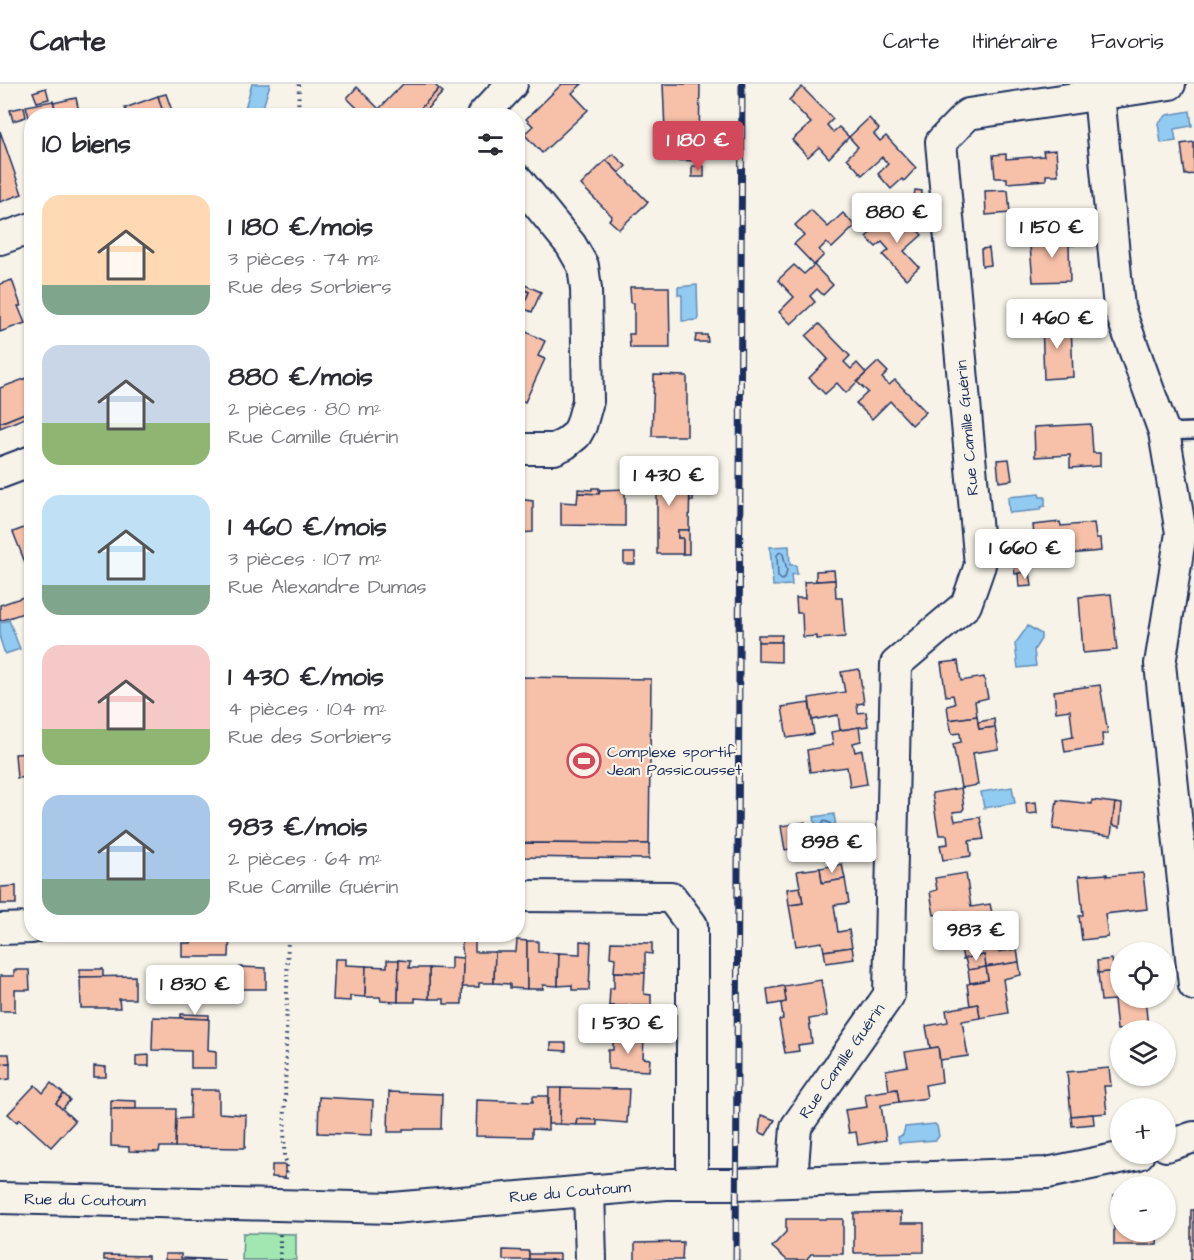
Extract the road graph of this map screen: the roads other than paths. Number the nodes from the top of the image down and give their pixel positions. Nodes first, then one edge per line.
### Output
1 (512, 84) edge
2 (1170, 84) edge
3 (1098, 94) junction
4 (490, 108) edge
5 (525, 189) edge
6 (24, 231) edge
7 (0, 239) edge
8 (1194, 431) edge
9 (1164, 432) junction
10 (525, 449) edge
11 (24, 464) edge
12 (0, 473) edge
13 (525, 896) edge
14 (24, 928) edge
15 (0, 929) edge
16 (1194, 985) edge
17 (1194, 1137) edge
18 (1176, 1143) edge
19 (1110, 1160) edge
20 (792, 1181) junction
21 (692, 1184) junction
22 (589, 1190) junction
23 (0, 1198) edge
24 (591, 1260) edge

1 - 4 street
2 - 3 street
3 - 9 street
3 - 20 street, Rue Camille Guérin
5 - 10 street
6 - 7 street
8 - 9 lane
9 - 16 street
11 - 12 street
13 - 21 street
14 - 15 street
17 - 18 street
19 - 20 street, Rue du Coutoum
20 - 21 street, Rue du Coutoum
21 - 22 street, Rue du Coutoum
22 - 23 street, Rue du Coutoum
22 - 24 street

